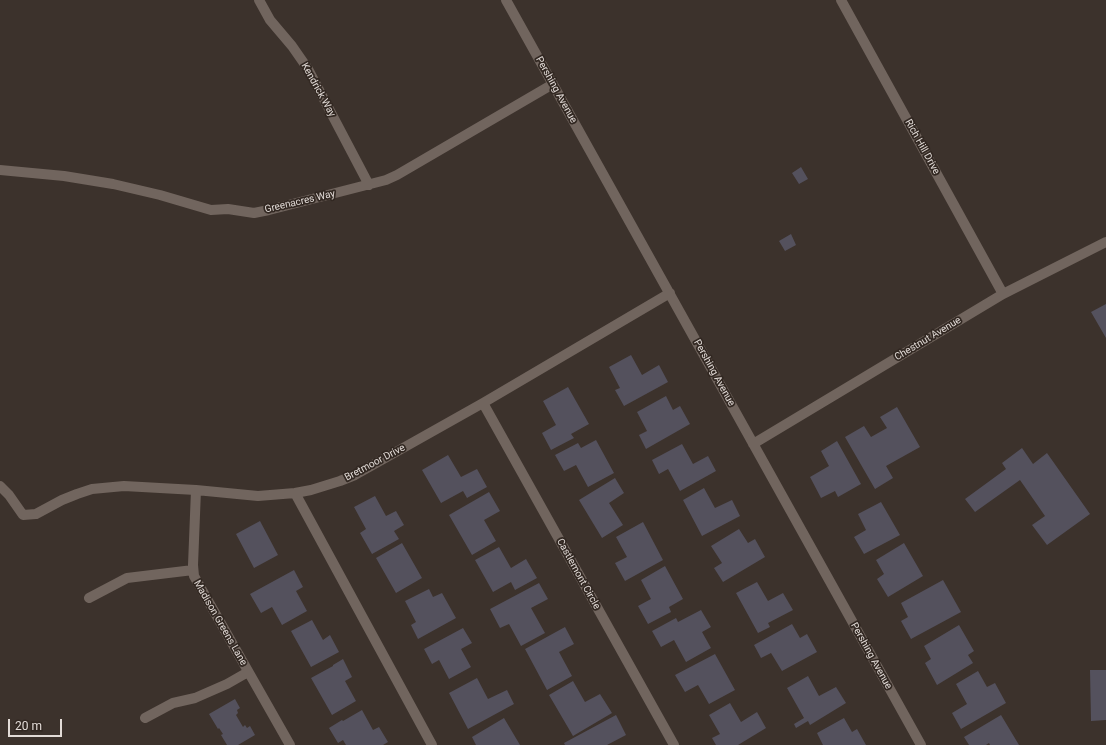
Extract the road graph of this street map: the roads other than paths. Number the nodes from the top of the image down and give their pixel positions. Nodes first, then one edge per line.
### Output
1 (259, 0) edge
2 (506, 0) edge
3 (841, 0) edge
4 (553, 84) junction
5 (0, 170) edge
6 (369, 185) junction
7 (1106, 242) edge
8 (670, 293) junction
9 (1003, 294) junction
10 (483, 403) junction
11 (753, 444) junction
12 (0, 486) edge
13 (196, 490) junction
14 (295, 493) junction
15 (193, 570) junction
16 (89, 598) dead end
17 (248, 672) junction
18 (145, 718) dead end
19 (290, 745) edge
20 (432, 745) edge
21 (674, 745) edge
22 (921, 745) edge

1 - 6 street, Kendrick Way
2 - 4 street, Pershing Avenue
3 - 9 street, Rich Hill Drive
4 - 6 street, Greenacres Way
4 - 8 street, Pershing Avenue
5 - 6 street, Greenacres Way
7 - 9 street, Chestnut Avenue
8 - 10 street, Bretmoor Drive
8 - 11 street, Pershing Avenue
9 - 11 street, Chestnut Avenue
10 - 14 street, Bretmoor Drive
10 - 21 street, Castlemont Circle
11 - 22 street, Pershing Avenue
12 - 13 street, Bretmoor Drive
13 - 14 street, Bretmoor Drive
13 - 15 street, Madison Greens Lane
14 - 20 street
15 - 16 street
15 - 17 street, Madison Greens Lane
17 - 18 street
17 - 19 street, Madison Greens Lane

